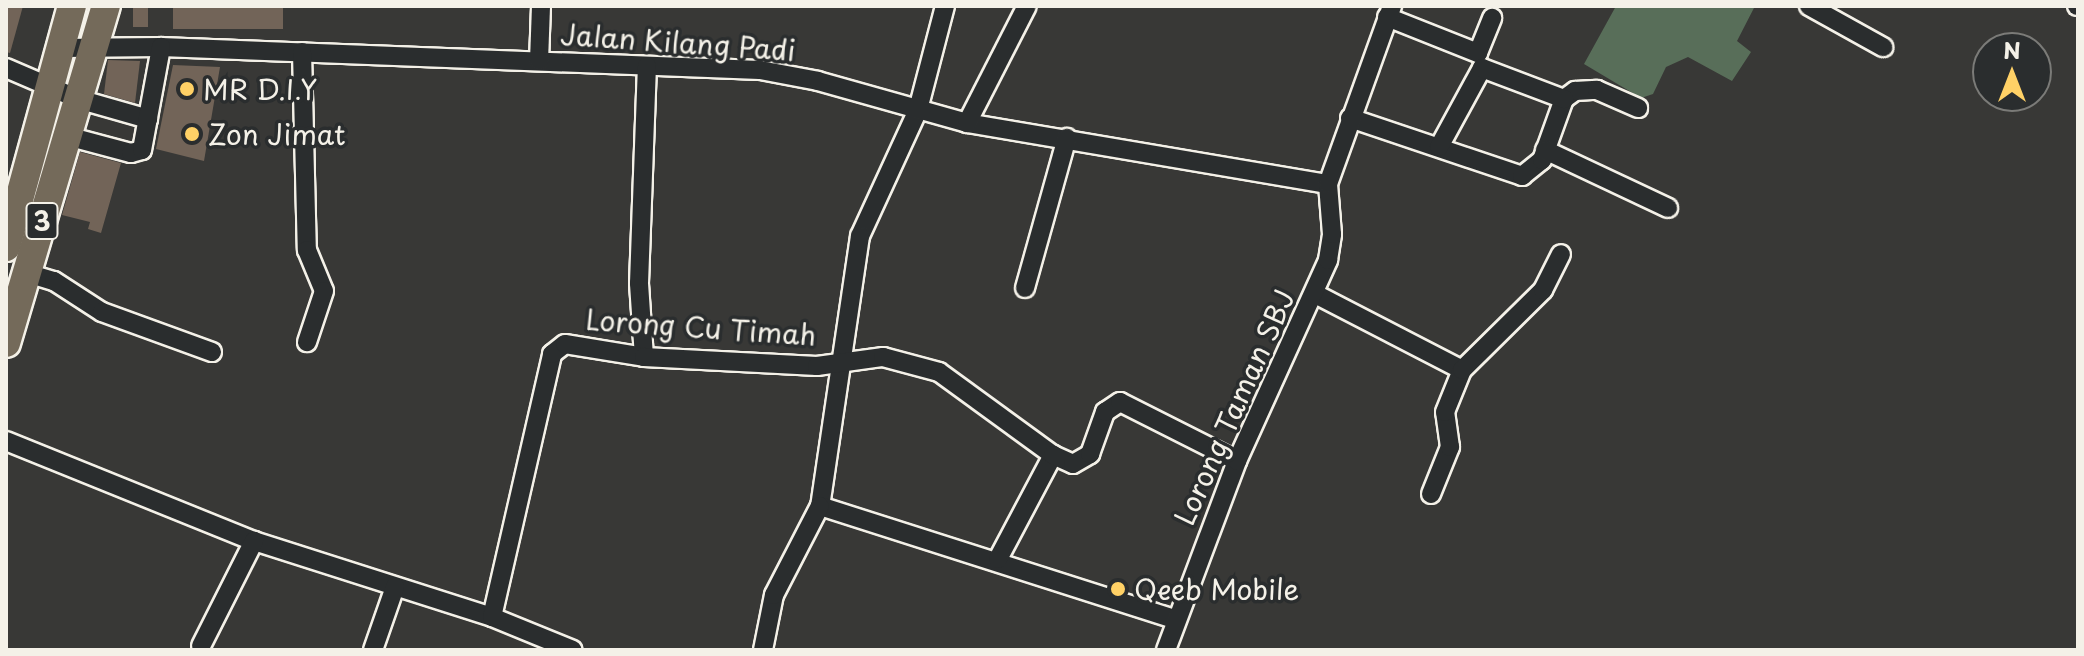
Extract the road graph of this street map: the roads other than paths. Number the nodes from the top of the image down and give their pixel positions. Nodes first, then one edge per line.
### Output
1 (72, 6) edge
2 (106, 6) edge
3 (541, 6) edge
4 (945, 6) edge
5 (1027, 6) edge
6 (1809, 6) edge
7 (1389, 11) edge
8 (1492, 18) dead end
9 (161, 47) junction
10 (1883, 47) dead end
11 (61, 48) junction
12 (95, 48) junction
13 (302, 52) junction
14 (539, 61) junction
15 (647, 66) junction
16 (6, 68) edge
17 (50, 87) junction
18 (78, 99) junction
19 (1564, 99) junction
20 (1638, 108) dead end
21 (918, 110) junction
22 (1350, 118) junction
23 (148, 119) junction
24 (967, 123) junction
25 (67, 136) junction
26 (1067, 138) junction
27 (1439, 147) junction
28 (1545, 150) junction
29 (1328, 184) junction
30 (1668, 208) dead end
31 (6, 247) edge
32 (1561, 254) dead end
33 (27, 273) junction
34 (1025, 288) dead end
35 (1315, 294) junction
36 (307, 342) dead end
37 (6, 343) edge
38 (212, 352) dead end
39 (644, 357) junction
40 (840, 362) junction
41 (1462, 370) junction
42 (6, 441) edge
43 (1053, 455) junction
44 (1237, 461) junction
45 (1431, 494) dead end
46 (820, 506) junction
47 (254, 541) junction
48 (998, 559) junction
49 (395, 587) junction
50 (492, 617) junction
51 (1175, 619) junction
52 (201, 646) dead end
53 (373, 650) edge
54 (573, 650) edge
55 (763, 650) edge
56 (1166, 650) edge

1 - 11 highway, 3
2 - 12 highway, 3
3 - 14 street
4 - 21 street
5 - 24 street
6 - 10 street
7 - 8 street
7 - 22 street
9 - 12 street, Jalan Kilang Padi
9 - 13 street, Jalan Kilang Padi
9 - 23 street
11 - 12 street, Jalan Kilang Padi
11 - 17 highway, 3
12 - 18 highway, 3
13 - 14 street, Jalan Kilang Padi
13 - 36 street
14 - 15 street, Jalan Kilang Padi
15 - 21 street, Jalan Kilang Padi
15 - 39 street
16 - 17 street
17 - 18 street
17 - 31 highway, 3
18 - 23 street
18 - 25 highway, 3
19 - 20 street
19 - 27 street
19 - 28 street
21 - 24 street, Jalan Kilang Padi
21 - 40 street
22 - 27 street
22 - 29 street
23 - 25 street
24 - 26 street, Jalan Kilang Padi
25 - 33 highway, 3
26 - 29 street, Jalan Kilang Padi
26 - 34 street
27 - 28 street
28 - 30 street
29 - 35 street, Lorong Taman SBJ
32 - 41 street
33 - 37 highway, 3
33 - 38 street
35 - 41 street
35 - 44 street, Lorong Taman SBJ
39 - 40 street, Lorong Cu Timah
39 - 50 street, Lorong Cu Timah
40 - 43 street, Lorong Cu Timah
40 - 46 street
41 - 45 street
42 - 47 street
43 - 44 street
43 - 48 street
44 - 51 street, Lorong Taman SBJ
46 - 48 street
46 - 55 street
47 - 49 street
47 - 52 street
48 - 51 street
49 - 50 street
49 - 53 street
50 - 54 street
51 - 56 street, Lorong Taman SBJ

